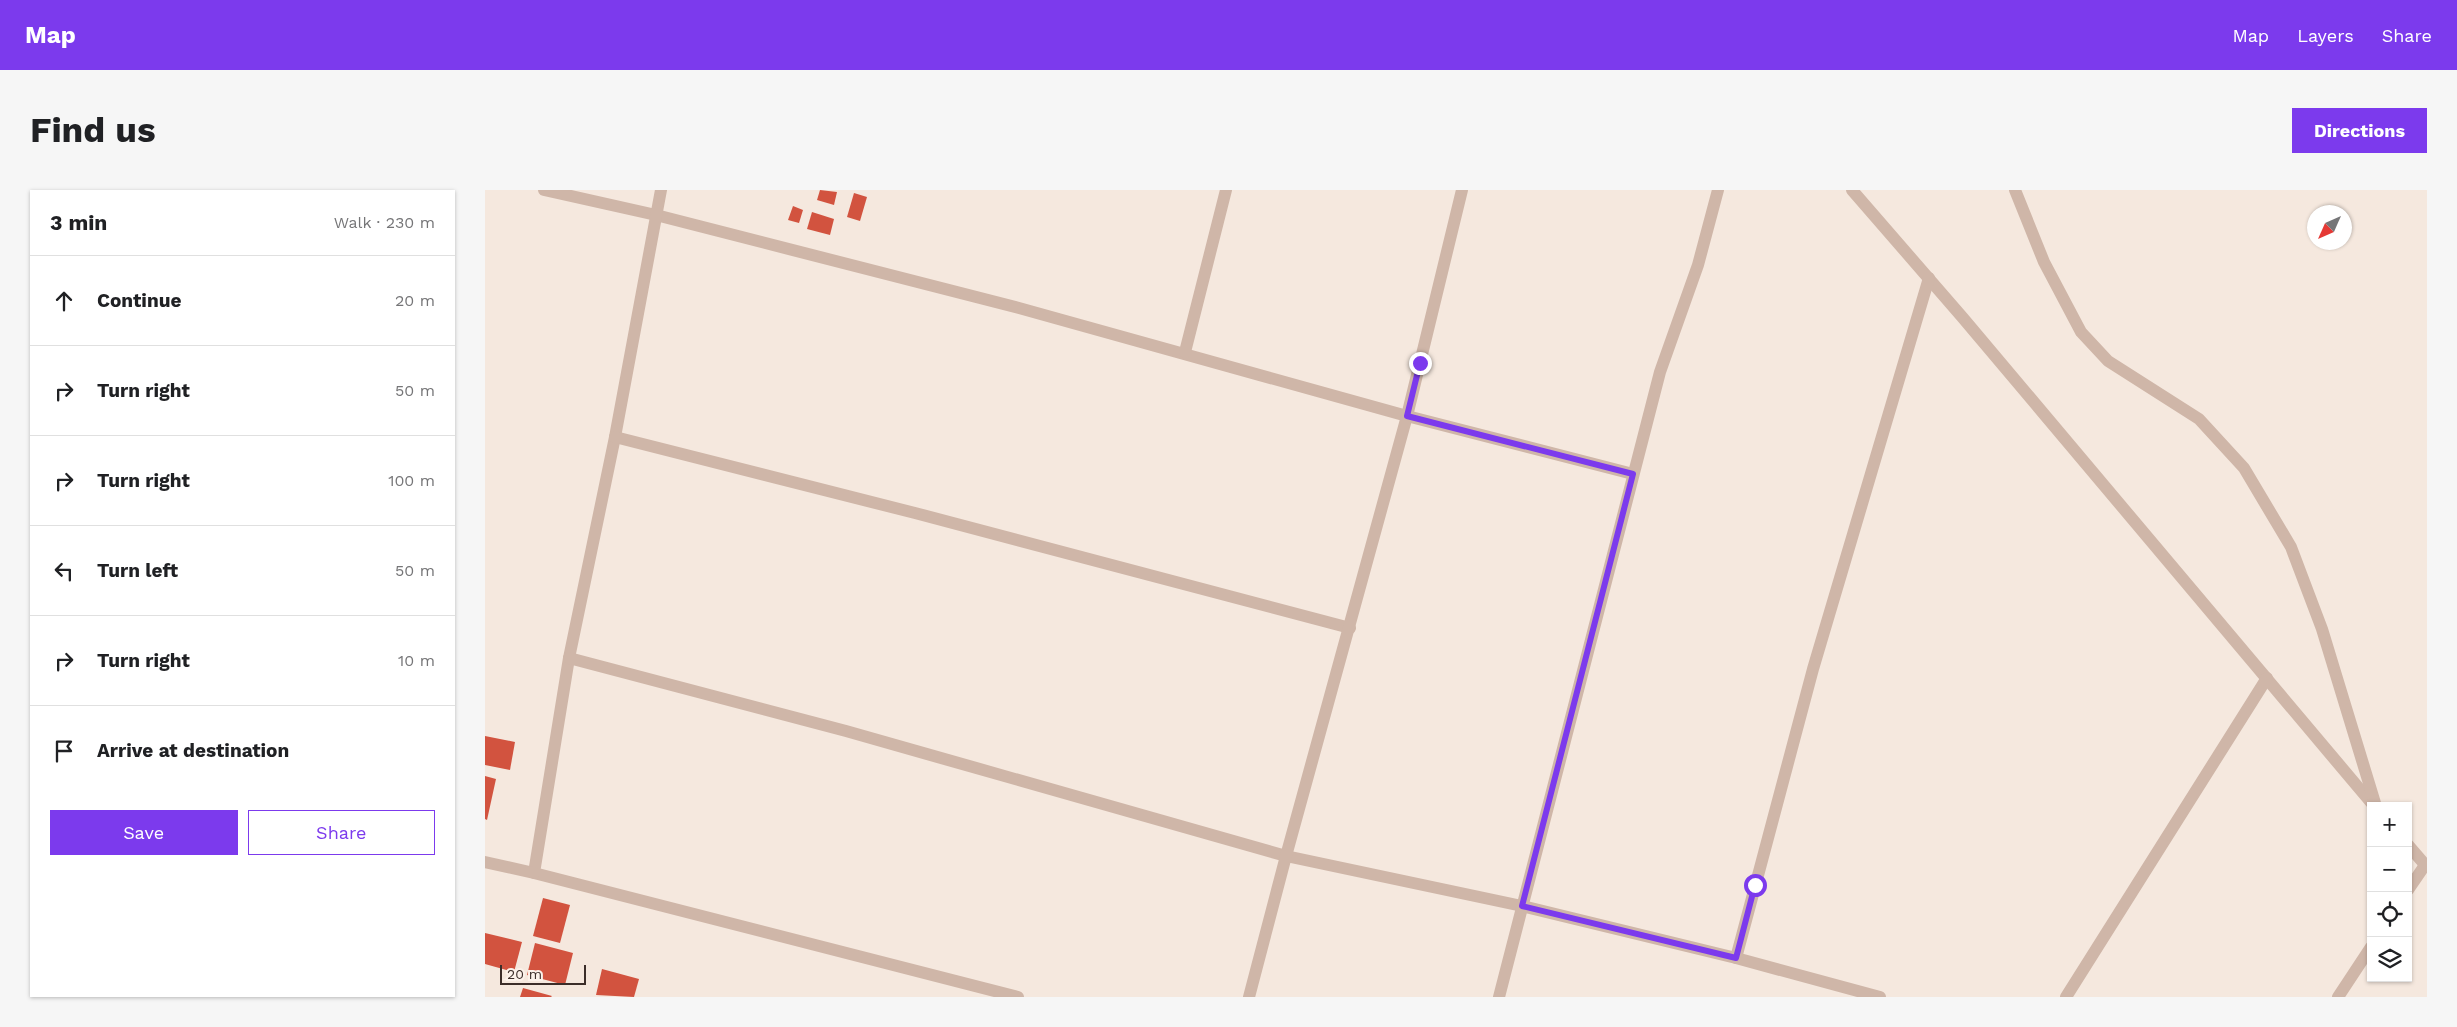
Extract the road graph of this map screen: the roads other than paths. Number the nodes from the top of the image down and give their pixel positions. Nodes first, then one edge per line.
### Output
1 (544, 190) edge
2 (661, 190) edge
3 (1226, 190) edge
4 (1462, 190) edge
5 (1718, 190) edge
6 (1852, 190) edge
7 (2015, 190) edge
8 (656, 215) junction
9 (1929, 278) junction
10 (1185, 352) junction
11 (1407, 416) junction
12 (615, 437) junction
13 (1633, 474) junction
14 (1350, 628) junction
15 (569, 658) junction
16 (2267, 678) junction
17 (2372, 802) edge
18 (2374, 802) edge
19 (2410, 847) edge
20 (1286, 856) junction
21 (485, 862) edge
22 (2426, 866) edge
23 (534, 874) junction
24 (2412, 885) edge
25 (1522, 906) junction
26 (2367, 954) edge
27 (1736, 958) junction
28 (1018, 997) edge
29 (1249, 997) edge
30 (1499, 997) edge
31 (1880, 997) edge
32 (2066, 997) edge
33 (2338, 997) edge

1 - 8 street
2 - 8 street
3 - 10 street
4 - 11 street
5 - 13 street
6 - 9 street
7 - 18 street
8 - 10 street
8 - 12 street
9 - 16 street
9 - 27 street
10 - 11 street
11 - 13 street
11 - 14 street
12 - 14 street
12 - 15 street
13 - 25 street
14 - 20 street
15 - 20 street
15 - 23 street
16 - 17 street
16 - 32 street
19 - 22 street
20 - 25 street
20 - 29 street
21 - 23 street
22 - 24 street
23 - 28 street
25 - 27 street
25 - 30 street
26 - 33 street
27 - 31 street

